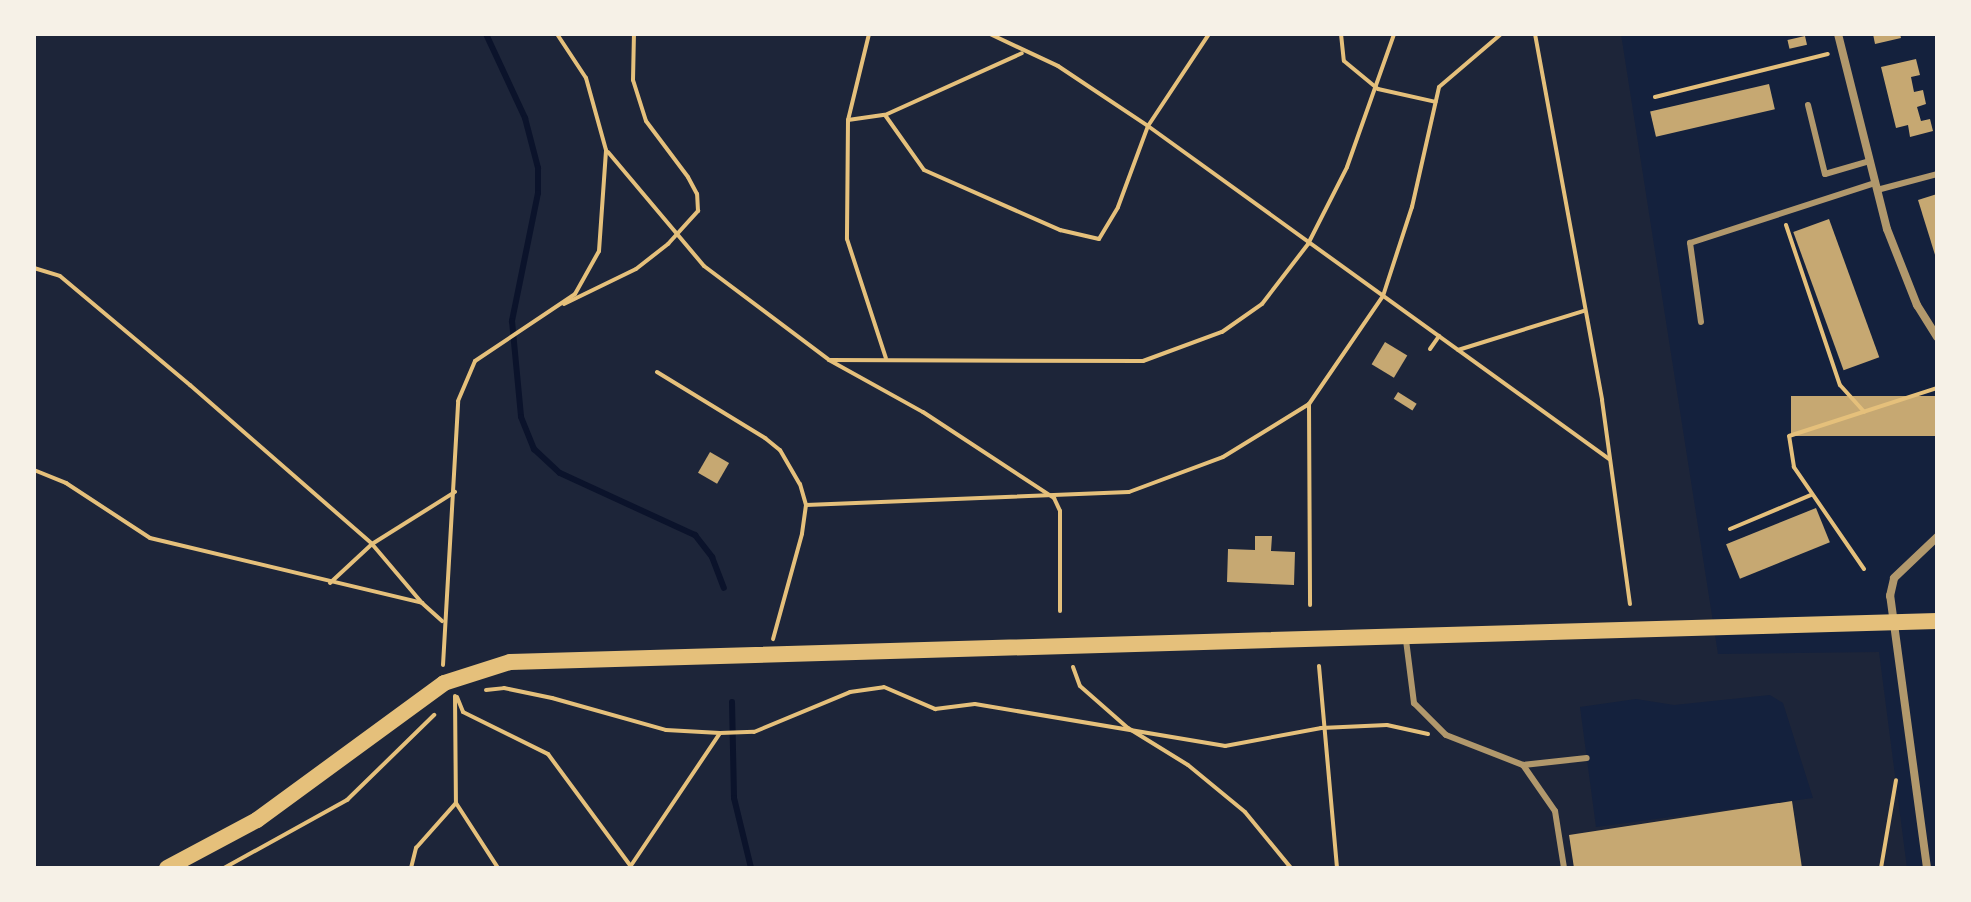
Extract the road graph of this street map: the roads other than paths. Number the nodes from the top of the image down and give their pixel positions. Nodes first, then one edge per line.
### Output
1 (1838, 34) edge
2 (1808, 105) dead end
3 (1870, 161) junction
4 (1937, 174) edge
5 (1876, 187) junction
6 (1701, 322) dead end
7 (1937, 337) edge
8 (1937, 537) edge
9 (1937, 621) edge
10 (1896, 623) junction
11 (1406, 636) junction
12 (1587, 758) dead end
13 (1523, 765) junction
14 (167, 868) edge
15 (1564, 868) edge
16 (1927, 868) edge

1 - 3 street
2 - 3 lane
3 - 5 street
4 - 5 lane
5 - 6 lane
5 - 7 street
8 - 10 street
9 - 10 main road
10 - 11 main road
10 - 16 street
11 - 13 lane
11 - 14 main road
12 - 13 lane
13 - 15 lane

